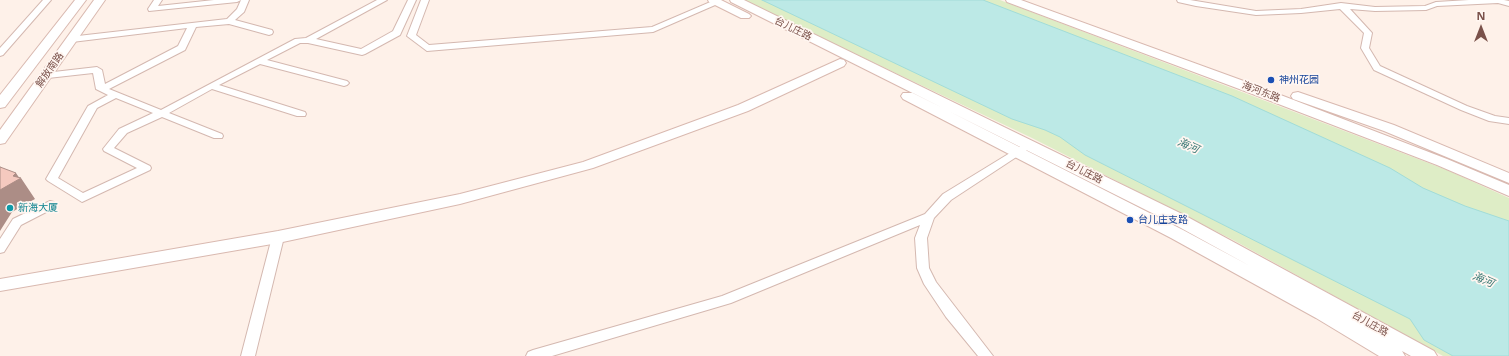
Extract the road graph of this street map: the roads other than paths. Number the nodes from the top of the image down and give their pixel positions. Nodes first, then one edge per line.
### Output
1 (47, 0) edge
2 (81, 0) edge
3 (100, 0) edge
4 (158, 0) edge
5 (236, 0) edge
6 (245, 0) edge
7 (383, 0) edge
8 (412, 0) edge
9 (425, 0) edge
10 (735, 0) edge
11 (1011, 0) edge
12 (1030, 0) edge
13 (1181, 0) edge
14 (1497, 0) edge
15 (716, 1) edge
16 (1339, 3) edge
17 (1509, 4) edge
18 (229, 21) junction
19 (193, 25) junction
20 (268, 32) dead end
21 (72, 39) junction
22 (308, 40) junction
23 (0, 53) edge
24 (259, 61) junction
25 (840, 63) junction
26 (48, 75) junction
27 (344, 83) dead end
28 (211, 86) junction
29 (101, 89) junction
30 (115, 95) junction
31 (0, 104) edge
32 (162, 113) junction
33 (301, 114) dead end
34 (1509, 121) edge
35 (1389, 128) junction
36 (218, 136) dead end
37 (0, 140) edge
38 (1023, 148) junction
39 (1509, 168) edge
40 (1509, 178) edge
41 (1509, 191) edge
42 (50, 205) dead end
43 (929, 217) junction
44 (278, 236) junction
45 (0, 249) edge
46 (0, 285) edge
47 (248, 356) edge
48 (533, 356) edge
49 (986, 356) edge
50 (1395, 356) edge
51 (1427, 356) edge

1 - 23 street
2 - 31 street, 解放南路
3 - 21 street, 解放南路
4 - 5 street
6 - 18 street
7 - 22 street
8 - 22 street
9 - 15 street
10 - 38 street, 台儿庄路
11 - 41 street, 海河东路
12 - 35 street, 海河东路
13 - 16 street
14 - 16 street
14 - 17 street
15 - 25 street, 台儿庄路
16 - 34 street
18 - 19 street
18 - 20 street
19 - 21 street
19 - 29 street
21 - 26 street, 解放南路
22 - 24 street
24 - 27 street
24 - 28 street
25 - 38 street, 台儿庄路
25 - 44 street
26 - 29 street
26 - 37 street, 解放南路
28 - 32 street
28 - 33 street
29 - 30 street
30 - 32 street
30 - 32 street
32 - 36 street
35 - 39 street
35 - 40 street, 海河东路
38 - 43 street
38 - 50 street, 台儿庄路
38 - 51 street, 台儿庄路
42 - 45 street
43 - 48 street
43 - 49 street
44 - 46 street
44 - 47 street

